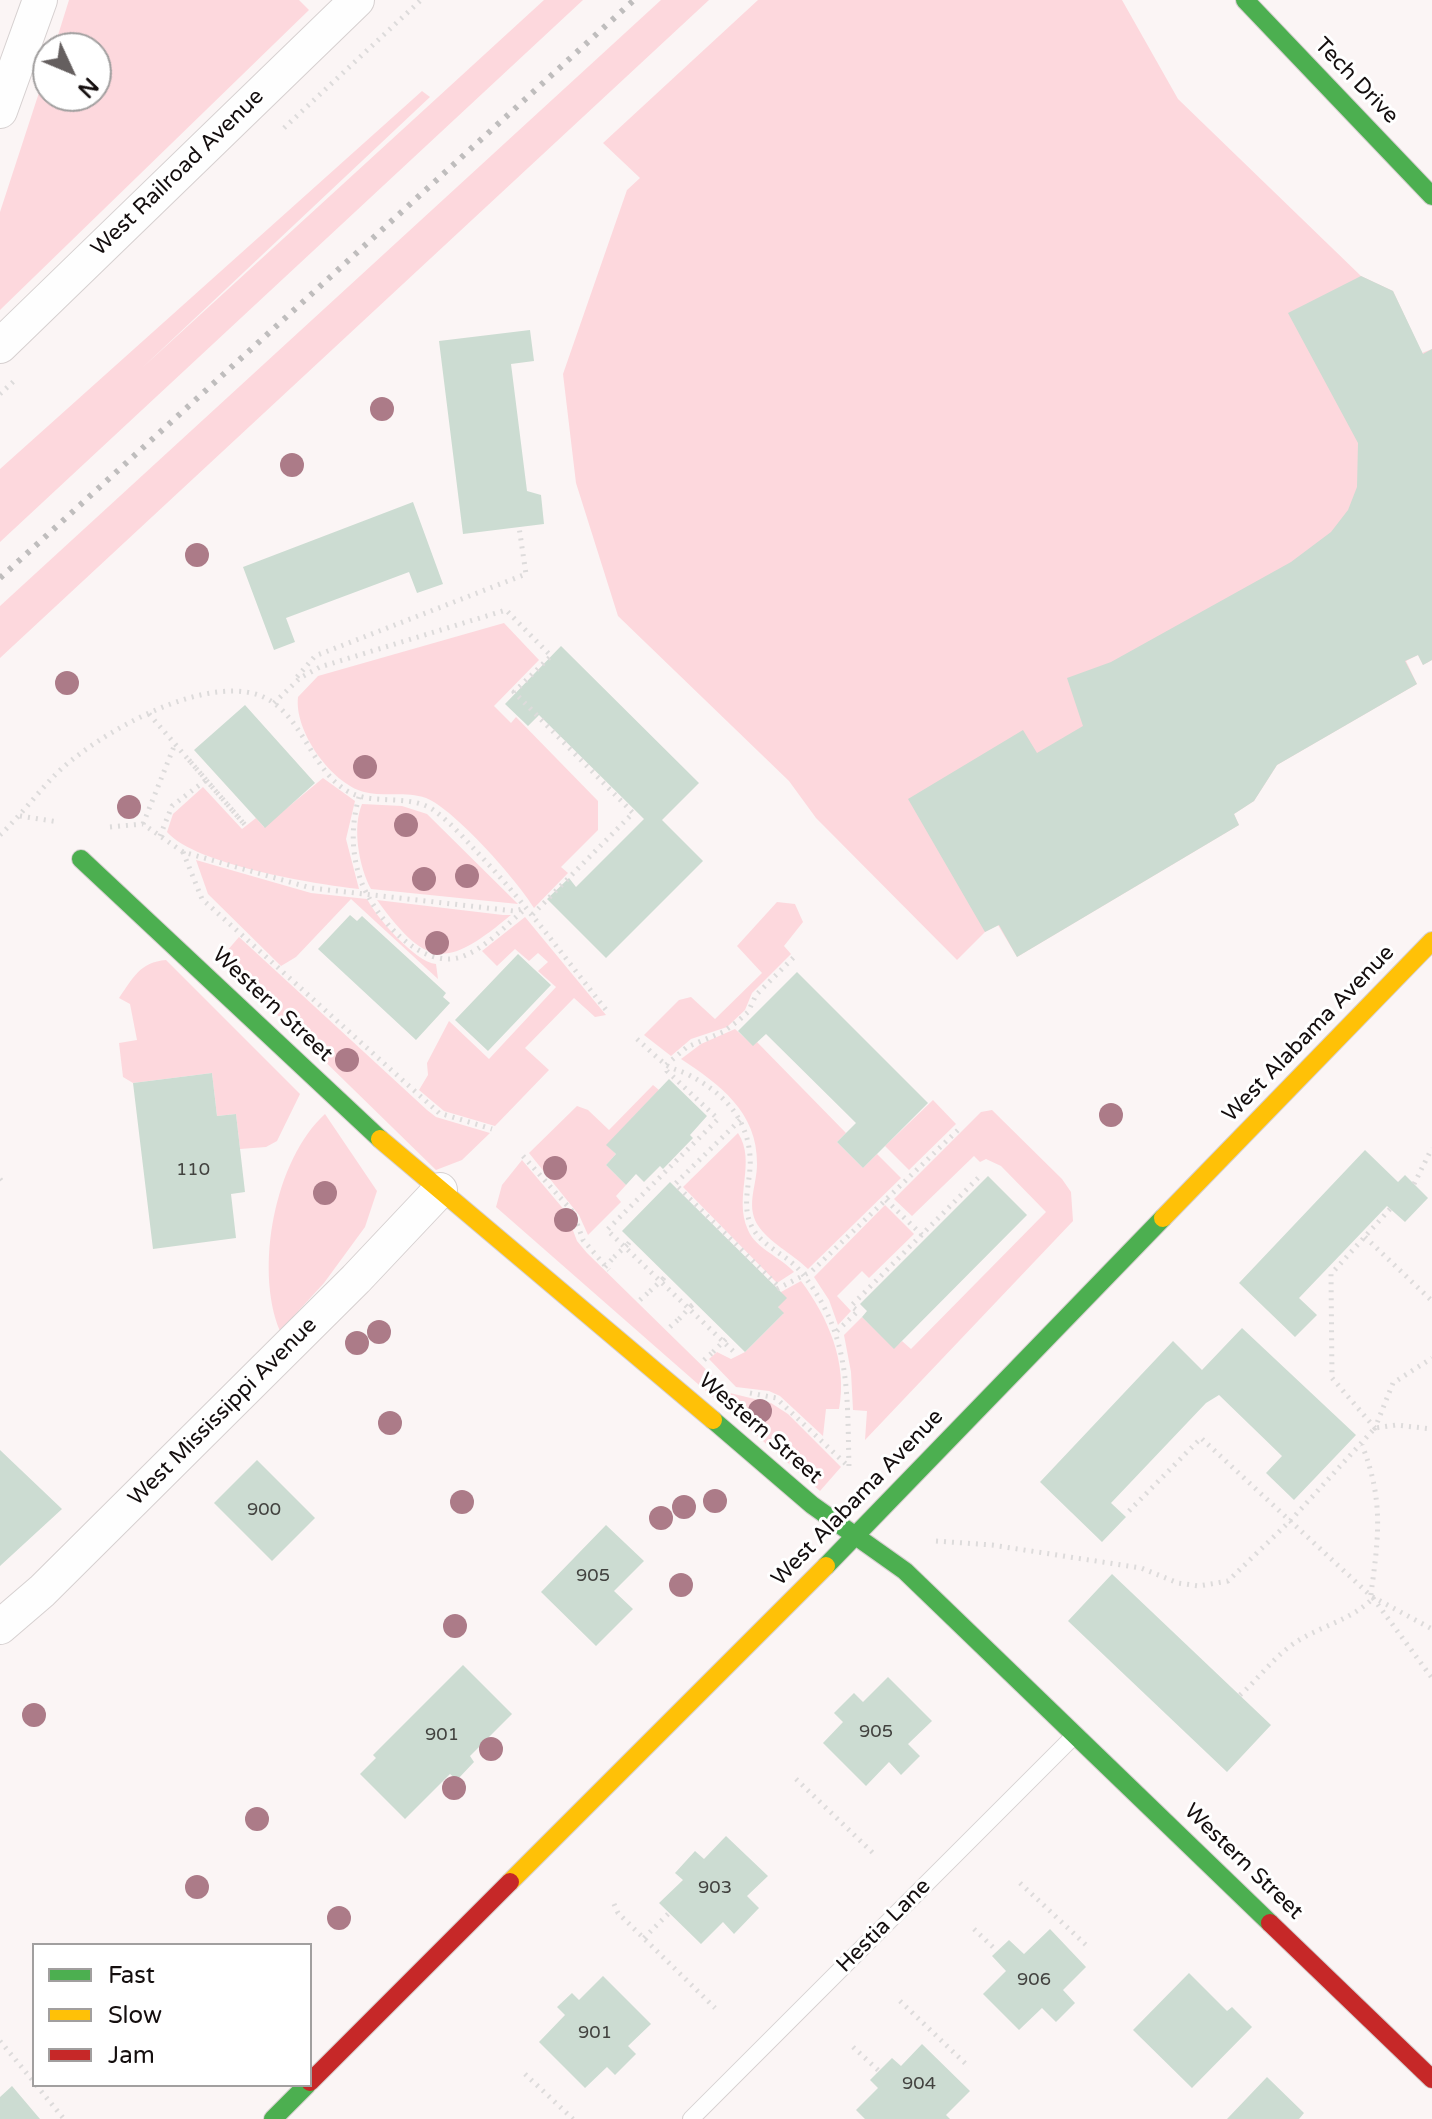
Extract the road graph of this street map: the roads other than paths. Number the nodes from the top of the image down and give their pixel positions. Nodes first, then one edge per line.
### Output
1 (40, 0) edge
2 (1245, 0) edge
3 (344, 4) edge
4 (0, 111) edge
5 (1432, 196) edge
6 (0, 346) edge
7 (81, 859) dead end
8 (1432, 941) edge
9 (440, 1190) junction
10 (857, 1535) junction
11 (0, 1627) edge
12 (1077, 1733) junction
13 (1432, 2079) edge
14 (312, 2081) edge
15 (306, 2087) edge
16 (273, 2119) edge
17 (691, 2119) edge

1 - 4 street
2 - 5 main road, Tech Drive
3 - 6 street, West Railroad Avenue
7 - 9 main road, Western Street
8 - 10 main road, West Alabama Avenue
9 - 10 main road, Western Street
9 - 11 street, West Mississippi Avenue
10 - 12 main road, Western Street
10 - 14 main road, West Alabama Avenue
12 - 13 main road, Western Street
12 - 17 lane, Hestia Lane
15 - 16 main road, West Alabama Avenue

